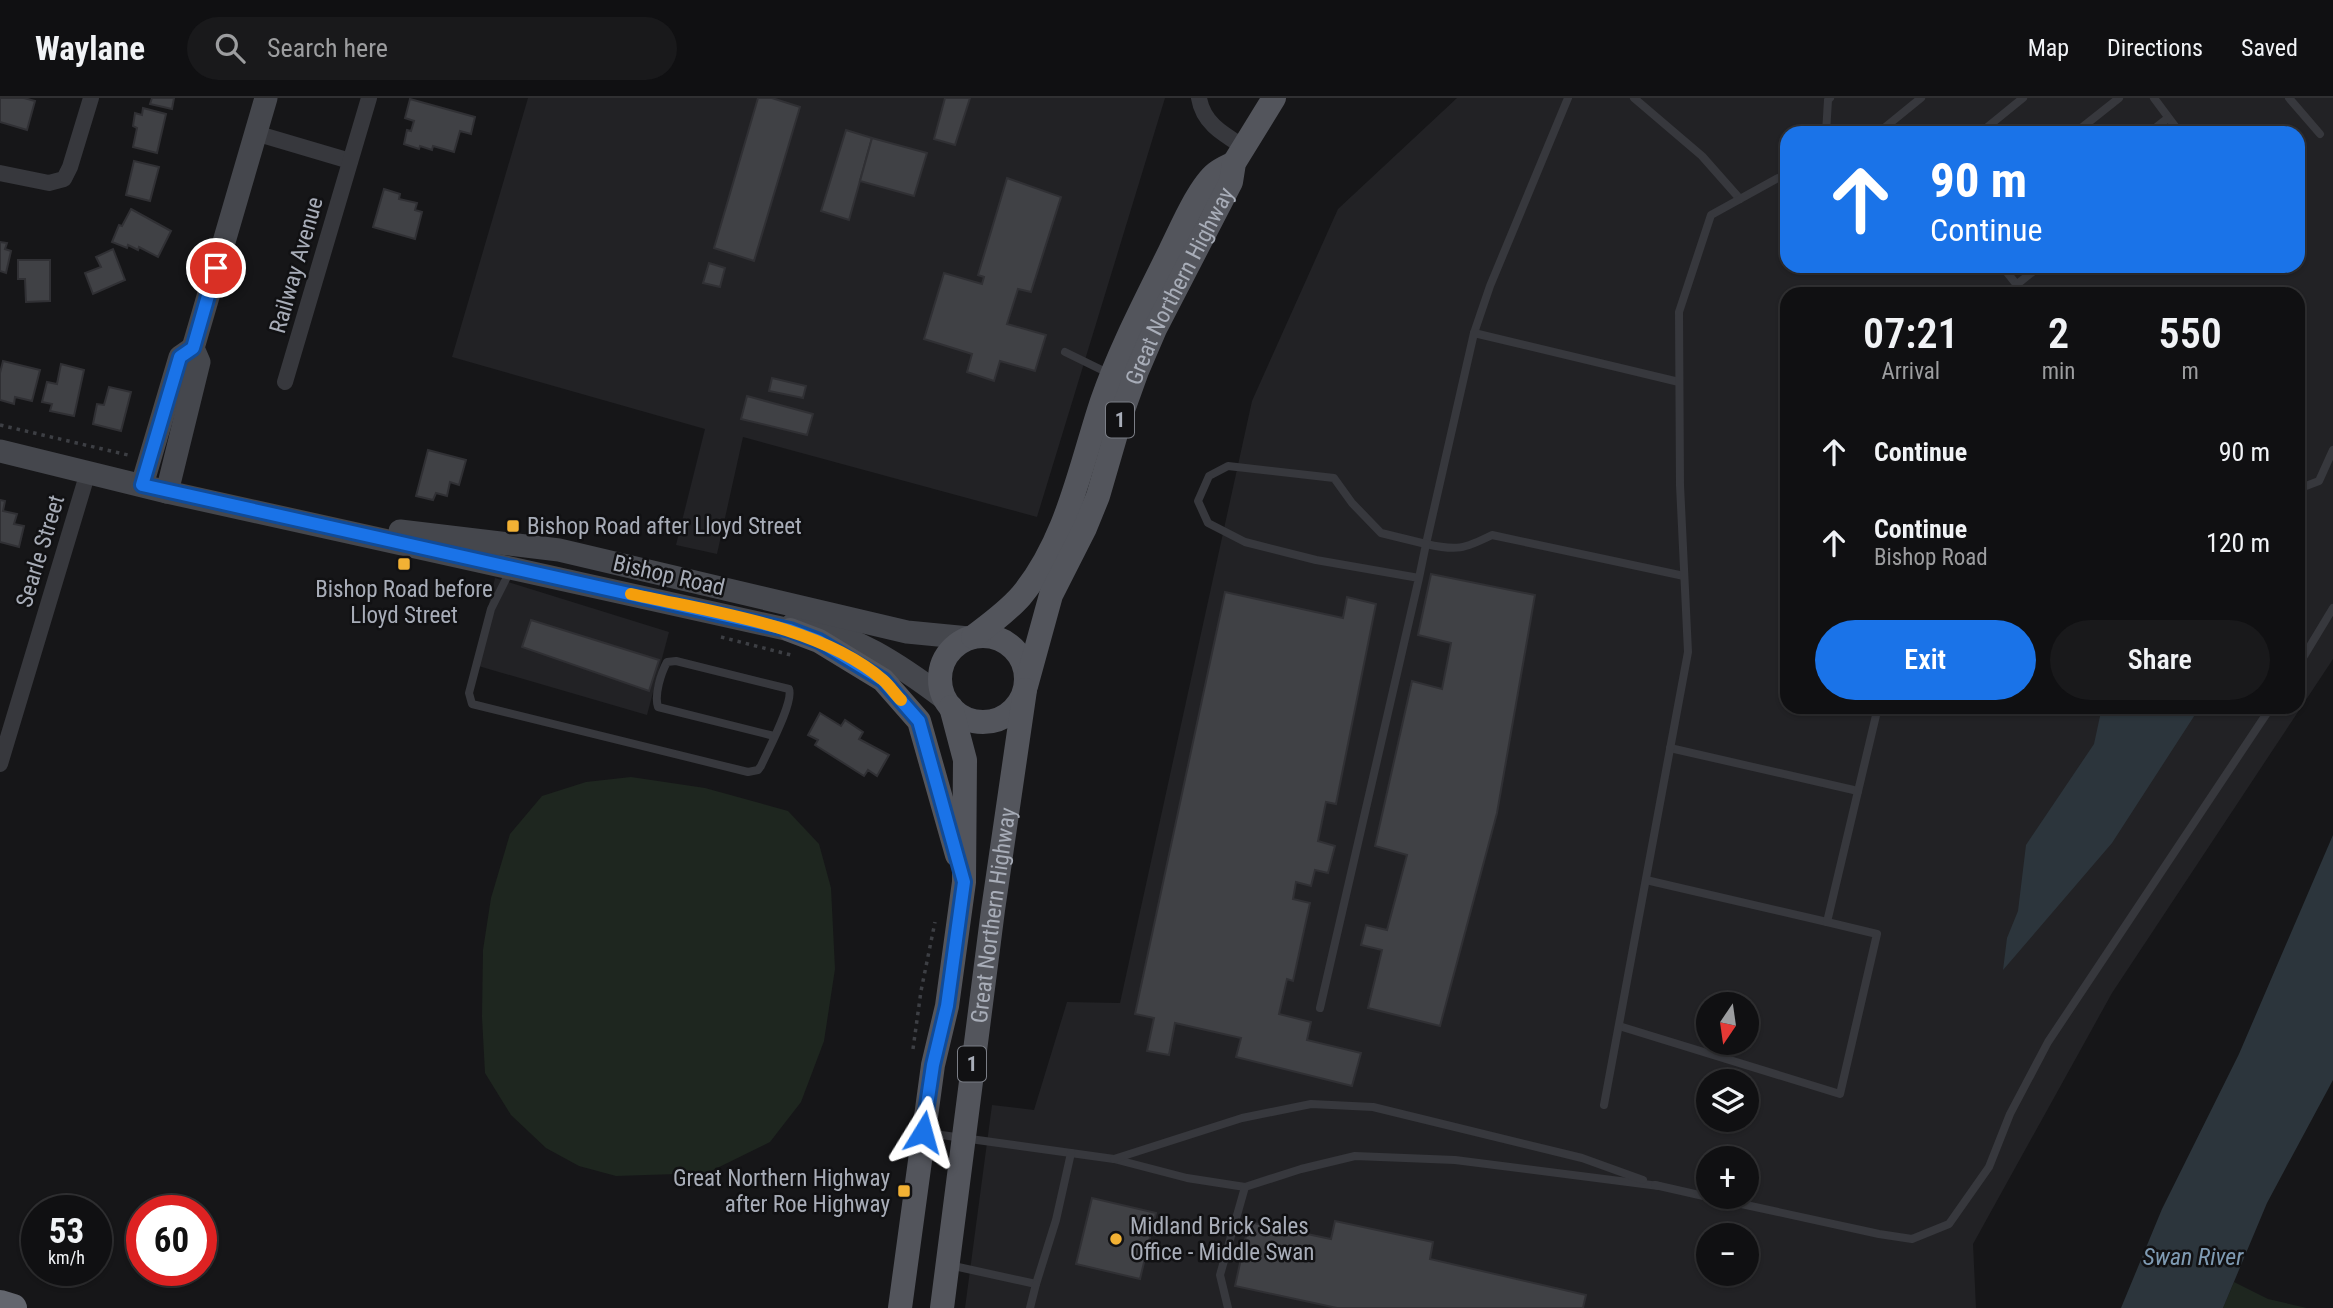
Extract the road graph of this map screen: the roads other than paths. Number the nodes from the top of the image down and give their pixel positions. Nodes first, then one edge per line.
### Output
1 (91, 98) edge
2 (266, 98) edge
3 (369, 98) edge
4 (1199, 98) edge
5 (1274, 98) edge
6 (1568, 98) edge
7 (1634, 98) edge
8 (1830, 98) edge
9 (1921, 98) edge
10 (2023, 98) edge
11 (2119, 98) edge
12 (2154, 98) edge
13 (2288, 98) edge
14 (2168, 118) junction
15 (1827, 126) edge
16 (1887, 126) edge
17 (1989, 126) edge
18 (2084, 126) edge
19 (2157, 126) edge
20 (2174, 126) edge
21 (255, 133) junction
22 (2320, 134) dead end
23 (1239, 155) junction
24 (350, 161) junction
25 (0, 173) edge
26 (1780, 178) edge
27 (1740, 199) junction
28 (2008, 273) edge
29 (2032, 273) edge
30 (2017, 285) joint
31 (1474, 333) junction
32 (193, 348) junction
33 (1065, 352) dead end
34 (1122, 380) junction
35 (285, 382) dead end
36 (1679, 382) junction
37 (2333, 450) edge
38 (0, 451) edge
39 (88, 472) junction
40 (142, 485) junction
41 (2305, 486) edge
42 (167, 492) junction
43 (370, 537) junction
44 (517, 544) junction
45 (1426, 544) junction
46 (512, 567) junction
47 (1684, 576) junction
48 (1419, 578) junction
49 (2333, 608) edge
50 (790, 630) junction
51 (971, 638) junction
52 (2305, 654) edge
53 (1025, 688) junction
54 (948, 703) junction
55 (1876, 714) edge
56 (2266, 714) edge
57 (774, 736) junction
58 (4, 737) edge
59 (1670, 747) junction
60 (0, 764) edge
61 (1858, 791) junction
62 (1646, 880) junction
63 (964, 882) junction
64 (1827, 922) junction
65 (1320, 1008) dead end
66 (1619, 1026) junction
67 (1604, 1105) dead end
68 (923, 1132) junction
69 (963, 1138) junction
70 (1071, 1153) junction
71 (1114, 1159) junction
72 (1659, 1186) junction
73 (1245, 1187) junction
74 (1696, 1194) edge
75 (1759, 1208) edge
76 (946, 1264) junction
77 (1036, 1284) junction
78 (0, 1304) edge
79 (13, 1308) edge
80 (901, 1308) edge
81 (942, 1308) edge
82 (1030, 1308) edge
83 (1227, 1308) edge

1 - 25 street
2 - 21 street
3 - 24 street, Railway Avenue
4 - 23 street
5 - 23 main road, Great Northern Highway / 1
6 - 31 lane
7 - 27 lane
8 - 15 lane
9 - 16 lane
10 - 17 lane
11 - 18 lane
12 - 14 lane
13 - 22 lane
14 - 19 lane
14 - 20 lane
21 - 24 street
21 - 32 street
23 - 34 main road, Great Northern Highway / 1
24 - 35 street, Railway Avenue
26 - 27 lane
27 - 36 lane
28 - 30 lane
29 - 30 lane
31 - 36 lane
31 - 45 lane
32 - 40 street
32 - 42 street
33 - 34 lane
34 - 51 main road, Great Northern Highway / 1
34 - 53 main road, Great Northern Highway / 1
36 - 47 lane
37 - 41 lane
38 - 39 street, Bishop Road
39 - 40 street, Bishop Road
39 - 58 street, Searle Street
40 - 42 street, Bishop Road
42 - 43 street, Bishop Road
43 - 44 street, Bishop Road
43 - 46 street, Bishop Road
44 - 46 lane
44 - 51 street, Bishop Road
45 - 47 lane
45 - 48 lane
45 - 48 lane
46 - 50 street, Bishop Road
46 - 57 lane
47 - 59 lane
48 - 65 lane
49 - 52 lane
50 - 54 street, Bishop Road
50 - 63 main road
51 - 53 main road, 1
51 - 54 main road, 1
53 - 54 main road, 1
53 - 69 main road, Great Northern Highway / 1
54 - 63 main road, Great Northern Highway / 1
55 - 61 lane
56 - 75 lane
57 - 57 lane
58 - 60 street, Searle Street
59 - 61 lane
59 - 62 lane
61 - 64 lane
62 - 64 lane
62 - 66 lane
63 - 68 main road, Great Northern Highway / 1
64 - 66 lane
66 - 67 lane
68 - 69 lane
68 - 80 main road, Great Northern Highway / 1
69 - 70 lane
69 - 76 main road, Great Northern Highway / 1
70 - 71 lane
70 - 77 lane
71 - 72 lane
71 - 73 lane
72 - 73 lane
72 - 74 lane
73 - 83 lane
76 - 77 lane
76 - 80 main road
76 - 81 main road, Great Northern Highway / 1
77 - 82 lane
78 - 79 highway

